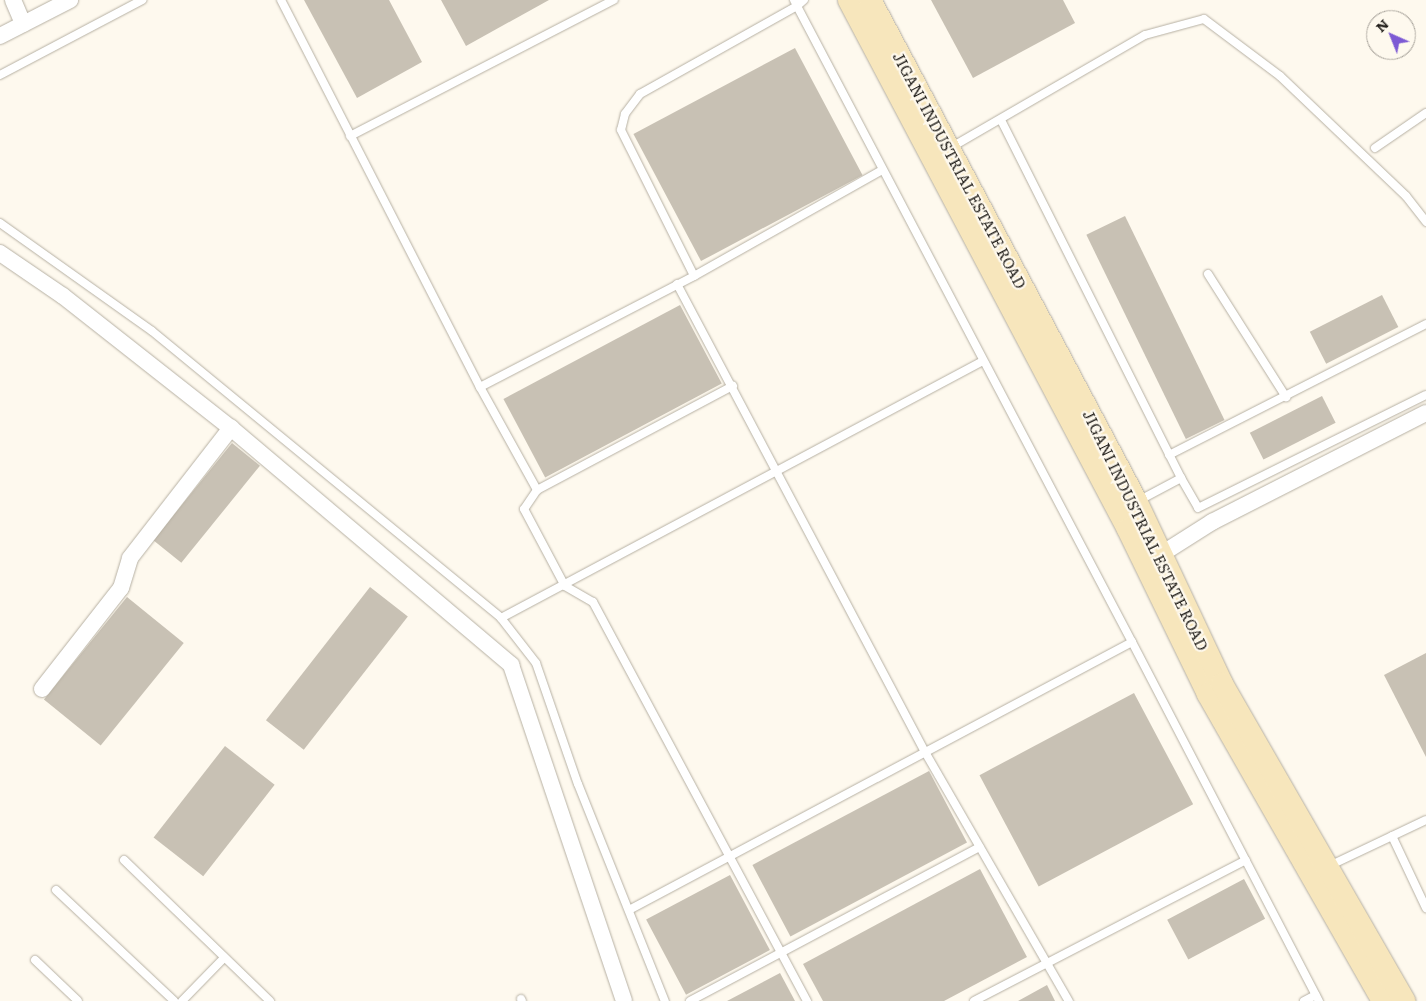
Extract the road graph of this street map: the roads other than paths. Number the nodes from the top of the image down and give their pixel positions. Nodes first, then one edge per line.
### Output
1 (13, 0) edge
2 (70, 0) edge
3 (142, 0) edge
4 (281, 0) edge
5 (614, 0) edge
6 (804, 0) edge
7 (849, 0) edge
8 (870, 0) edge
9 (795, 3) edge
10 (23, 24) junction
11 (0, 36) edge
12 (0, 75) edge
13 (1426, 113) edge
14 (1001, 120) junction
15 (350, 136) junction
16 (1375, 148) dead end
17 (948, 149) junction
18 (880, 171) junction
19 (1426, 222) edge
20 (0, 223) edge
21 (0, 253) edge
22 (1208, 274) dead end
23 (694, 276) junction
24 (677, 284) junction
25 (1426, 324) edge
26 (982, 362) junction
27 (733, 386) junction
28 (480, 388) junction
29 (1426, 395) edge
30 (1286, 397) junction
31 (1426, 414) edge
32 (230, 428) junction
33 (1169, 455) junction
34 (777, 470) junction
35 (1181, 478) junction
36 (536, 490) junction
37 (1136, 502) junction
38 (1160, 556) junction
39 (565, 586) junction
40 (501, 618) junction
41 (1132, 642) junction
42 (42, 688) dead end
43 (925, 752) junction
44 (1426, 820) edge
45 (1392, 836) junction
46 (980, 847) junction
47 (731, 856) junction
48 (124, 860) dead end
49 (1246, 860) junction
50 (1329, 866) junction
51 (56, 890) dead end
52 (1426, 908) edge
53 (629, 910) junction
54 (781, 951) junction
55 (224, 958) junction
56 (35, 960) dead end
57 (1047, 963) junction
58 (1317, 998) edge
59 (78, 1001) edge
60 (174, 1001) edge
61 (182, 1001) edge
62 (270, 1001) edge
63 (624, 1001) edge
64 (665, 1001) edge
65 (690, 1001) edge
66 (807, 1001) edge
67 (974, 1001) edge
68 (1069, 1001) edge
69 (1304, 1001) edge
70 (1383, 1001) edge
71 (1404, 1001) edge

1 - 10 street
2 - 10 street
3 - 12 lane
4 - 15 lane
5 - 15 lane
6 - 9 lane
7 - 70 main road, JIGANI INDUSTRIAL ESTATE ROAD
8 - 17 main road, JIGANI INDUSTRIAL ESTATE ROAD
9 - 18 lane
9 - 23 lane
10 - 11 street
13 - 16 lane
14 - 17 lane
14 - 19 lane
14 - 33 lane
15 - 28 lane
17 - 37 main road, JIGANI INDUSTRIAL ESTATE ROAD
18 - 23 lane
18 - 26 lane
20 - 40 lane
21 - 32 street
22 - 30 lane
23 - 24 lane
24 - 27 lane
24 - 28 lane
25 - 30 lane
26 - 34 lane
26 - 41 lane
27 - 34 lane
27 - 36 lane
28 - 36 lane
29 - 35 lane
30 - 33 lane
31 - 38 street
32 - 42 street
32 - 63 street
33 - 35 lane
34 - 39 lane
34 - 43 lane
35 - 37 lane
36 - 39 lane
37 - 38 main road, JIGANI INDUSTRIAL ESTATE ROAD
38 - 50 main road, JIGANI INDUSTRIAL ESTATE ROAD
39 - 40 lane
39 - 47 lane
40 - 53 lane
41 - 43 lane
41 - 49 lane
43 - 46 lane
43 - 47 lane
44 - 45 lane
45 - 50 lane
45 - 52 lane
46 - 54 lane
46 - 57 lane
47 - 53 lane
47 - 54 lane
48 - 55 lane
49 - 57 lane
49 - 58 lane
50 - 71 main road, JIGANI INDUSTRIAL ESTATE ROAD
51 - 60 lane
53 - 64 lane
54 - 65 lane
54 - 66 lane
55 - 61 lane
55 - 62 lane
56 - 59 lane
57 - 67 lane
57 - 68 lane
58 - 69 lane

